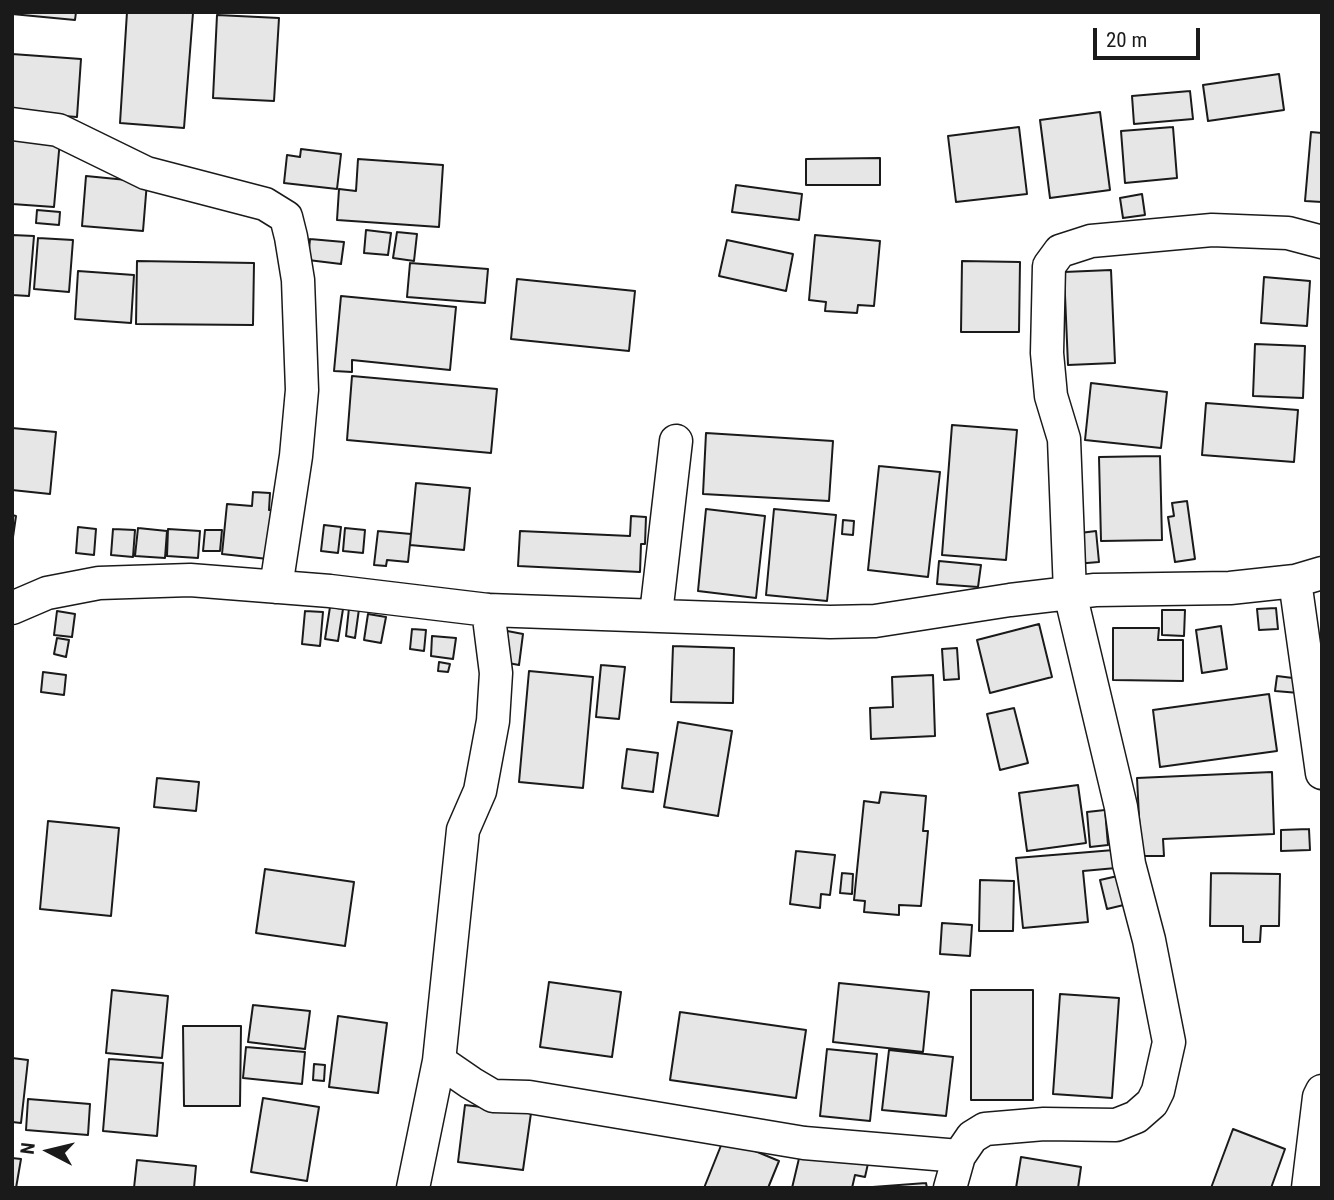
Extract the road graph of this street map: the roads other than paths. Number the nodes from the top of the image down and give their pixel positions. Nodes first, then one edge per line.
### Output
1 (12, 124) edge
2 (1322, 242) edge
3 (676, 441) dead end
4 (1308, 577) edge
5 (276, 587) junction
6 (1070, 593) junction
7 (12, 608) edge
8 (488, 610) junction
9 (656, 614) junction
10 (1322, 773) edge
11 (439, 1061) junction
12 (1322, 1091) edge
13 (959, 1156) junction
14 (413, 1188) edge
15 (950, 1188) edge
16 (1308, 1188) edge

1 - 5 street
2 - 6 street
3 - 9 street
4 - 6 street
4 - 10 street
5 - 7 street
5 - 8 street
6 - 9 street
6 - 13 street
8 - 9 street
8 - 11 street
11 - 13 street
11 - 14 street
12 - 16 street
13 - 15 street

